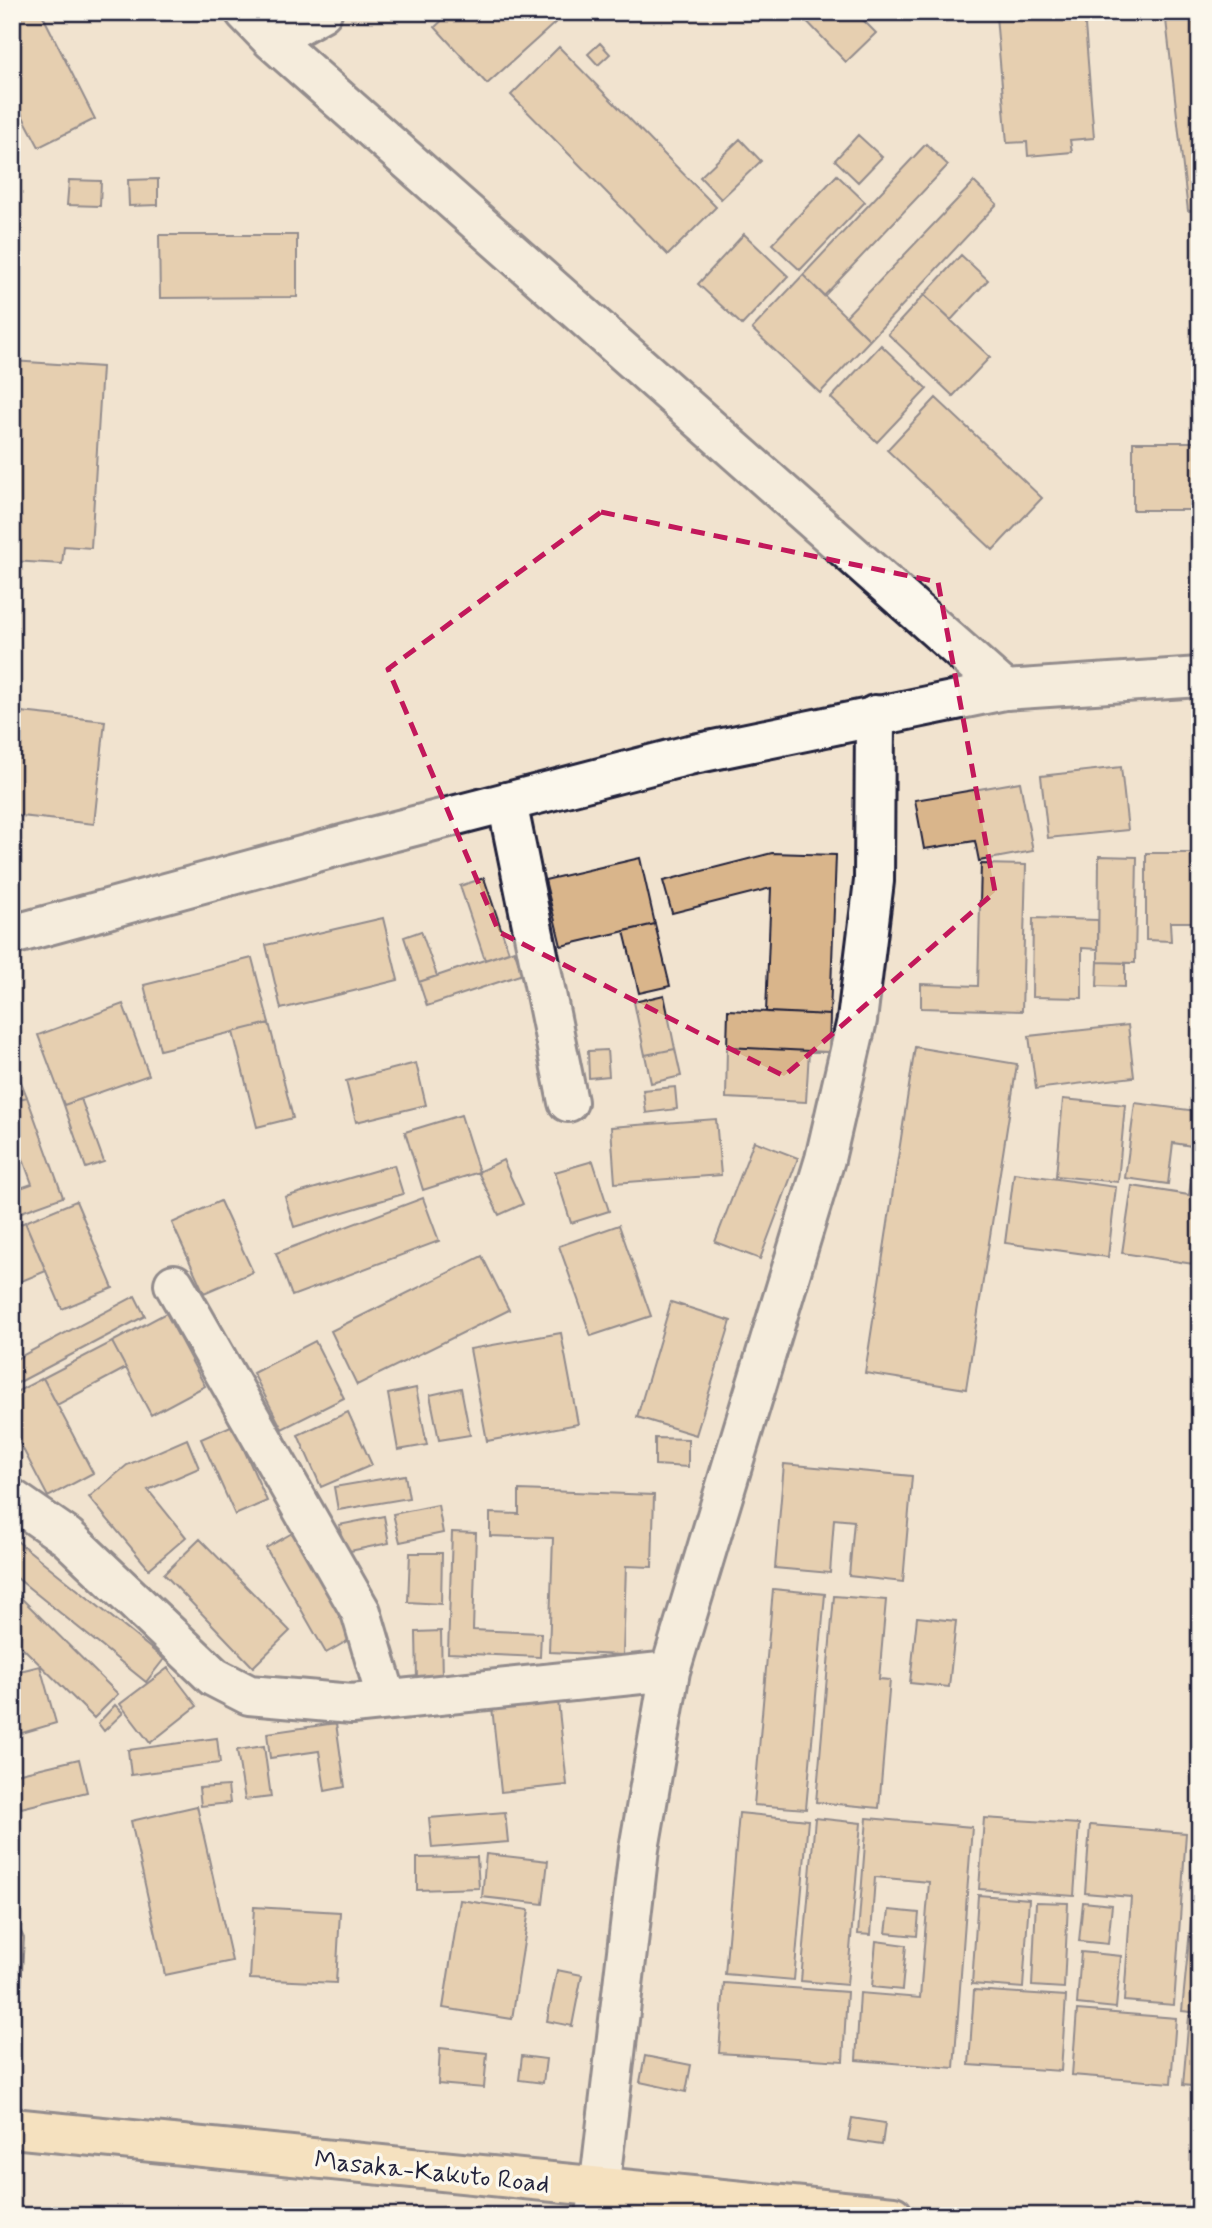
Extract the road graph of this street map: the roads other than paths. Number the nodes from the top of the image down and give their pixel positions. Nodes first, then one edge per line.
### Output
1 (245, 12) edge
2 (322, 12) edge
3 (272, 40) junction
4 (1200, 677) edge
5 (1005, 690) junction
6 (875, 715) junction
7 (507, 802) junction
8 (12, 935) edge
9 (568, 1102) dead end
10 (174, 1284) dead end
11 (12, 1499) edge
12 (670, 1671) junction
13 (387, 1700) junction
14 (12, 2128) edge
15 (598, 2202) edge
16 (893, 2216) edge

1 - 3 street
2 - 3 street
3 - 5 street
4 - 5 street
5 - 6 street
6 - 7 street
6 - 12 street
7 - 8 street
7 - 9 street
10 - 13 street
11 - 13 street
12 - 13 street
12 - 15 street
14 - 15 highway, Masaka-Kakuto Road
15 - 16 highway, Masaka-Kakuto Road

